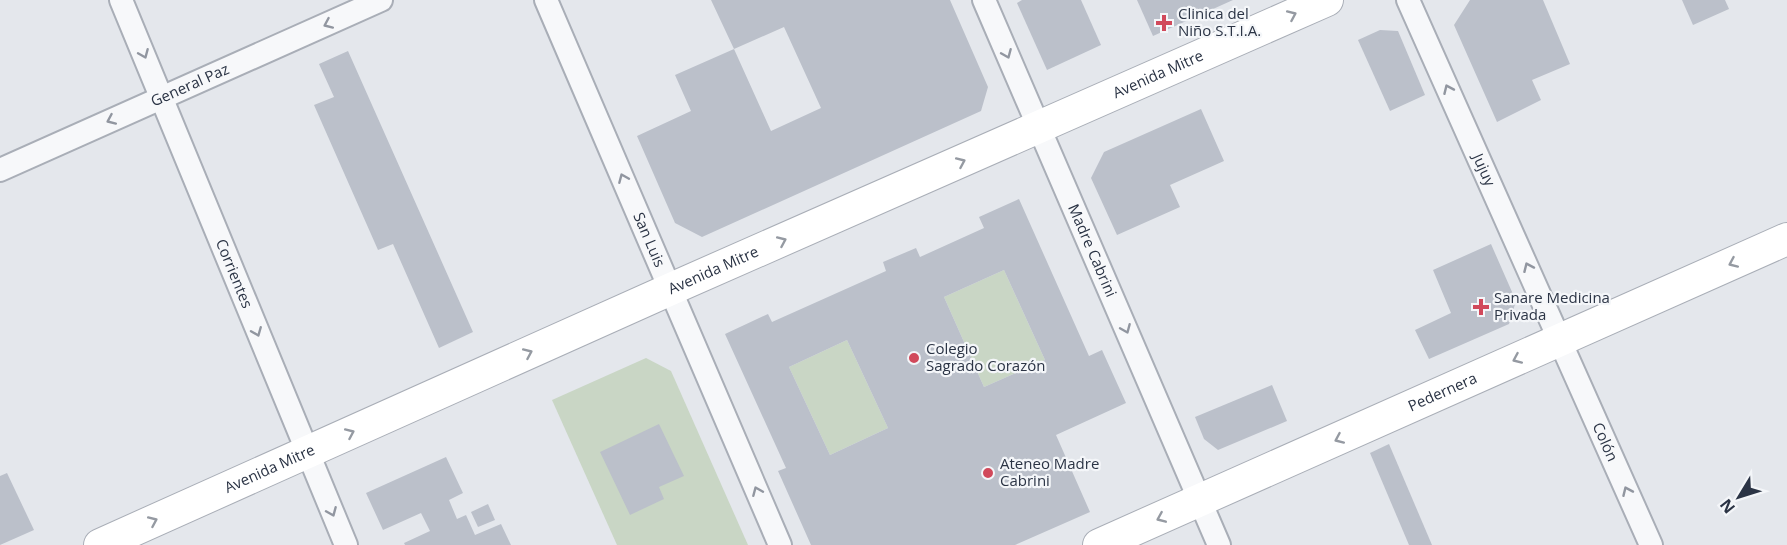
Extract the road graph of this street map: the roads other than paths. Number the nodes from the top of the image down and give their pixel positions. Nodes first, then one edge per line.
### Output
1 (121, 0) edge
2 (381, 0) edge
3 (546, 0) edge
4 (984, 0) edge
5 (1327, 0) edge
6 (1408, 0) edge
7 (162, 98) junction
8 (1039, 128) junction
9 (0, 170) edge
10 (1787, 239) edge
11 (671, 290) junction
12 (1560, 339) junction
13 (307, 453) junction
14 (1200, 501) junction
15 (100, 545) edge
16 (346, 545) edge
17 (780, 545) edge
18 (1099, 545) edge
19 (1219, 545) edge
20 (1651, 545) edge

1 -> 7 street, Corrientes
2 -> 7 street, General Paz
11 -> 3 street, San Luis
4 -> 8 street, Madre Cabrini
8 -> 5 main road, Avenida Mitre
12 -> 6 street, Jujuy
7 -> 9 street, General Paz
7 -> 13 street, Corrientes
11 -> 8 main road, Avenida Mitre
8 -> 14 street, Madre Cabrini
10 -> 12 main road, Pedernera
13 -> 11 main road, Avenida Mitre
17 -> 11 street, San Luis
12 -> 14 main road, Pedernera
20 -> 12 street, Colón
15 -> 13 main road, Avenida Mitre
13 -> 16 street, Corrientes
14 -> 18 main road, Pedernera
14 - 19 street, Madre Cabrini

